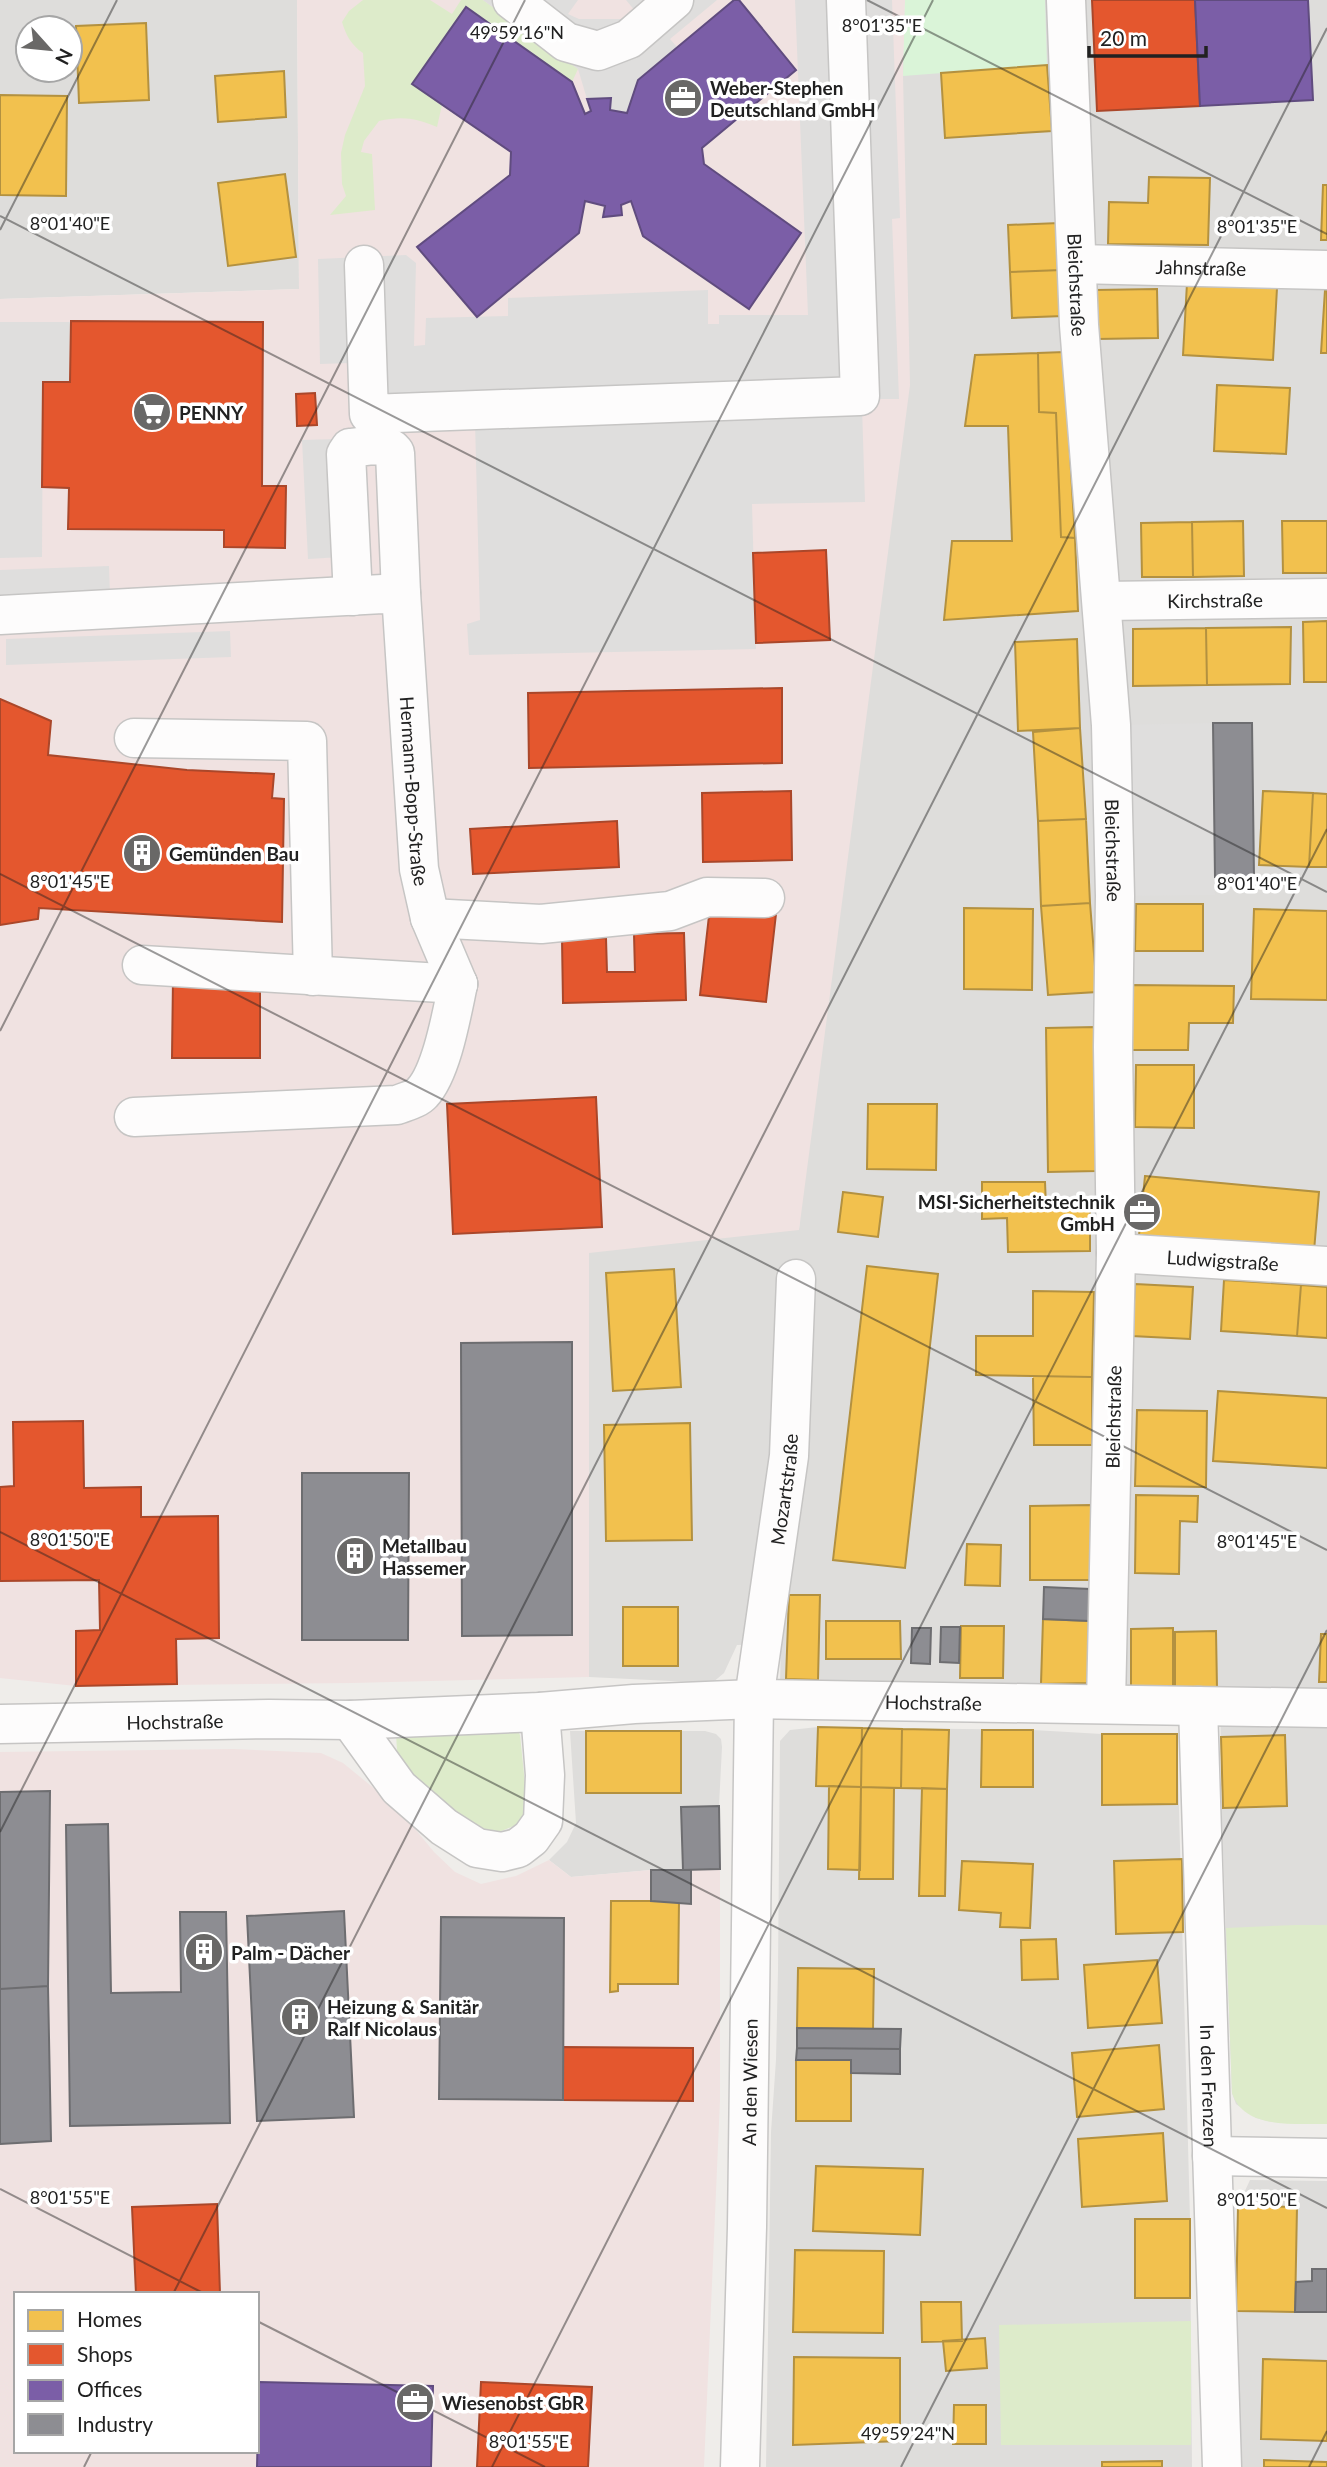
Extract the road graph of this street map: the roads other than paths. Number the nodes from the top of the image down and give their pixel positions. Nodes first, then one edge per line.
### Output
1 (512, 0) edge
2 (674, 0) edge
3 (846, 0) edge
4 (1066, 0) edge
5 (1077, 264) junction
6 (364, 265) dead end
7 (1327, 270) edge
8 (401, 593) junction
9 (353, 596) junction
10 (1327, 598) edge
11 (1102, 601) junction
12 (0, 615) edge
13 (134, 738) dead end
14 (765, 898) dead end
15 (430, 918) junction
16 (142, 965) dead end
17 (313, 976) junction
18 (457, 984) junction
19 (134, 1117) dead end
20 (1116, 1253) junction
21 (1327, 1266) edge
22 (796, 1279) dead end
23 (754, 1699) junction
24 (1106, 1703) junction
25 (1198, 1706) junction
26 (1327, 1708) edge
27 (540, 1712) junction
28 (351, 1720) junction
29 (0, 1724) edge
30 (1212, 2156) junction
31 (1327, 2158) edge
32 (740, 2467) edge
33 (1222, 2467) edge

1 - 2 street
3 - 6 street
4 - 5 street, Bleichstraße
5 - 7 street, Jahnstraße
5 - 11 street, Bleichstraße
8 - 9 street
8 - 9 street, Hermann-Bopp-Straße
8 - 15 street, Hermann-Bopp-Straße
9 - 12 street
10 - 11 street, Kirchstraße
11 - 20 street, Bleichstraße
13 - 17 street
14 - 15 street
15 - 18 street, Hermann-Bopp-Straße
16 - 17 street
17 - 18 street
18 - 19 street
20 - 21 street, Ludwigstraße
20 - 24 street, Bleichstraße
22 - 23 street, Mozartstraße
23 - 24 street, Hochstraße
23 - 27 street, Hochstraße
23 - 32 street, An den Wiesen
24 - 25 street, Hochstraße
25 - 26 street, Hochstraße
25 - 30 street, In den Frenzen
27 - 28 street, Hochstraße
27 - 28 street
28 - 29 street, Hochstraße
30 - 31 street
30 - 33 street, In den Frenzen

